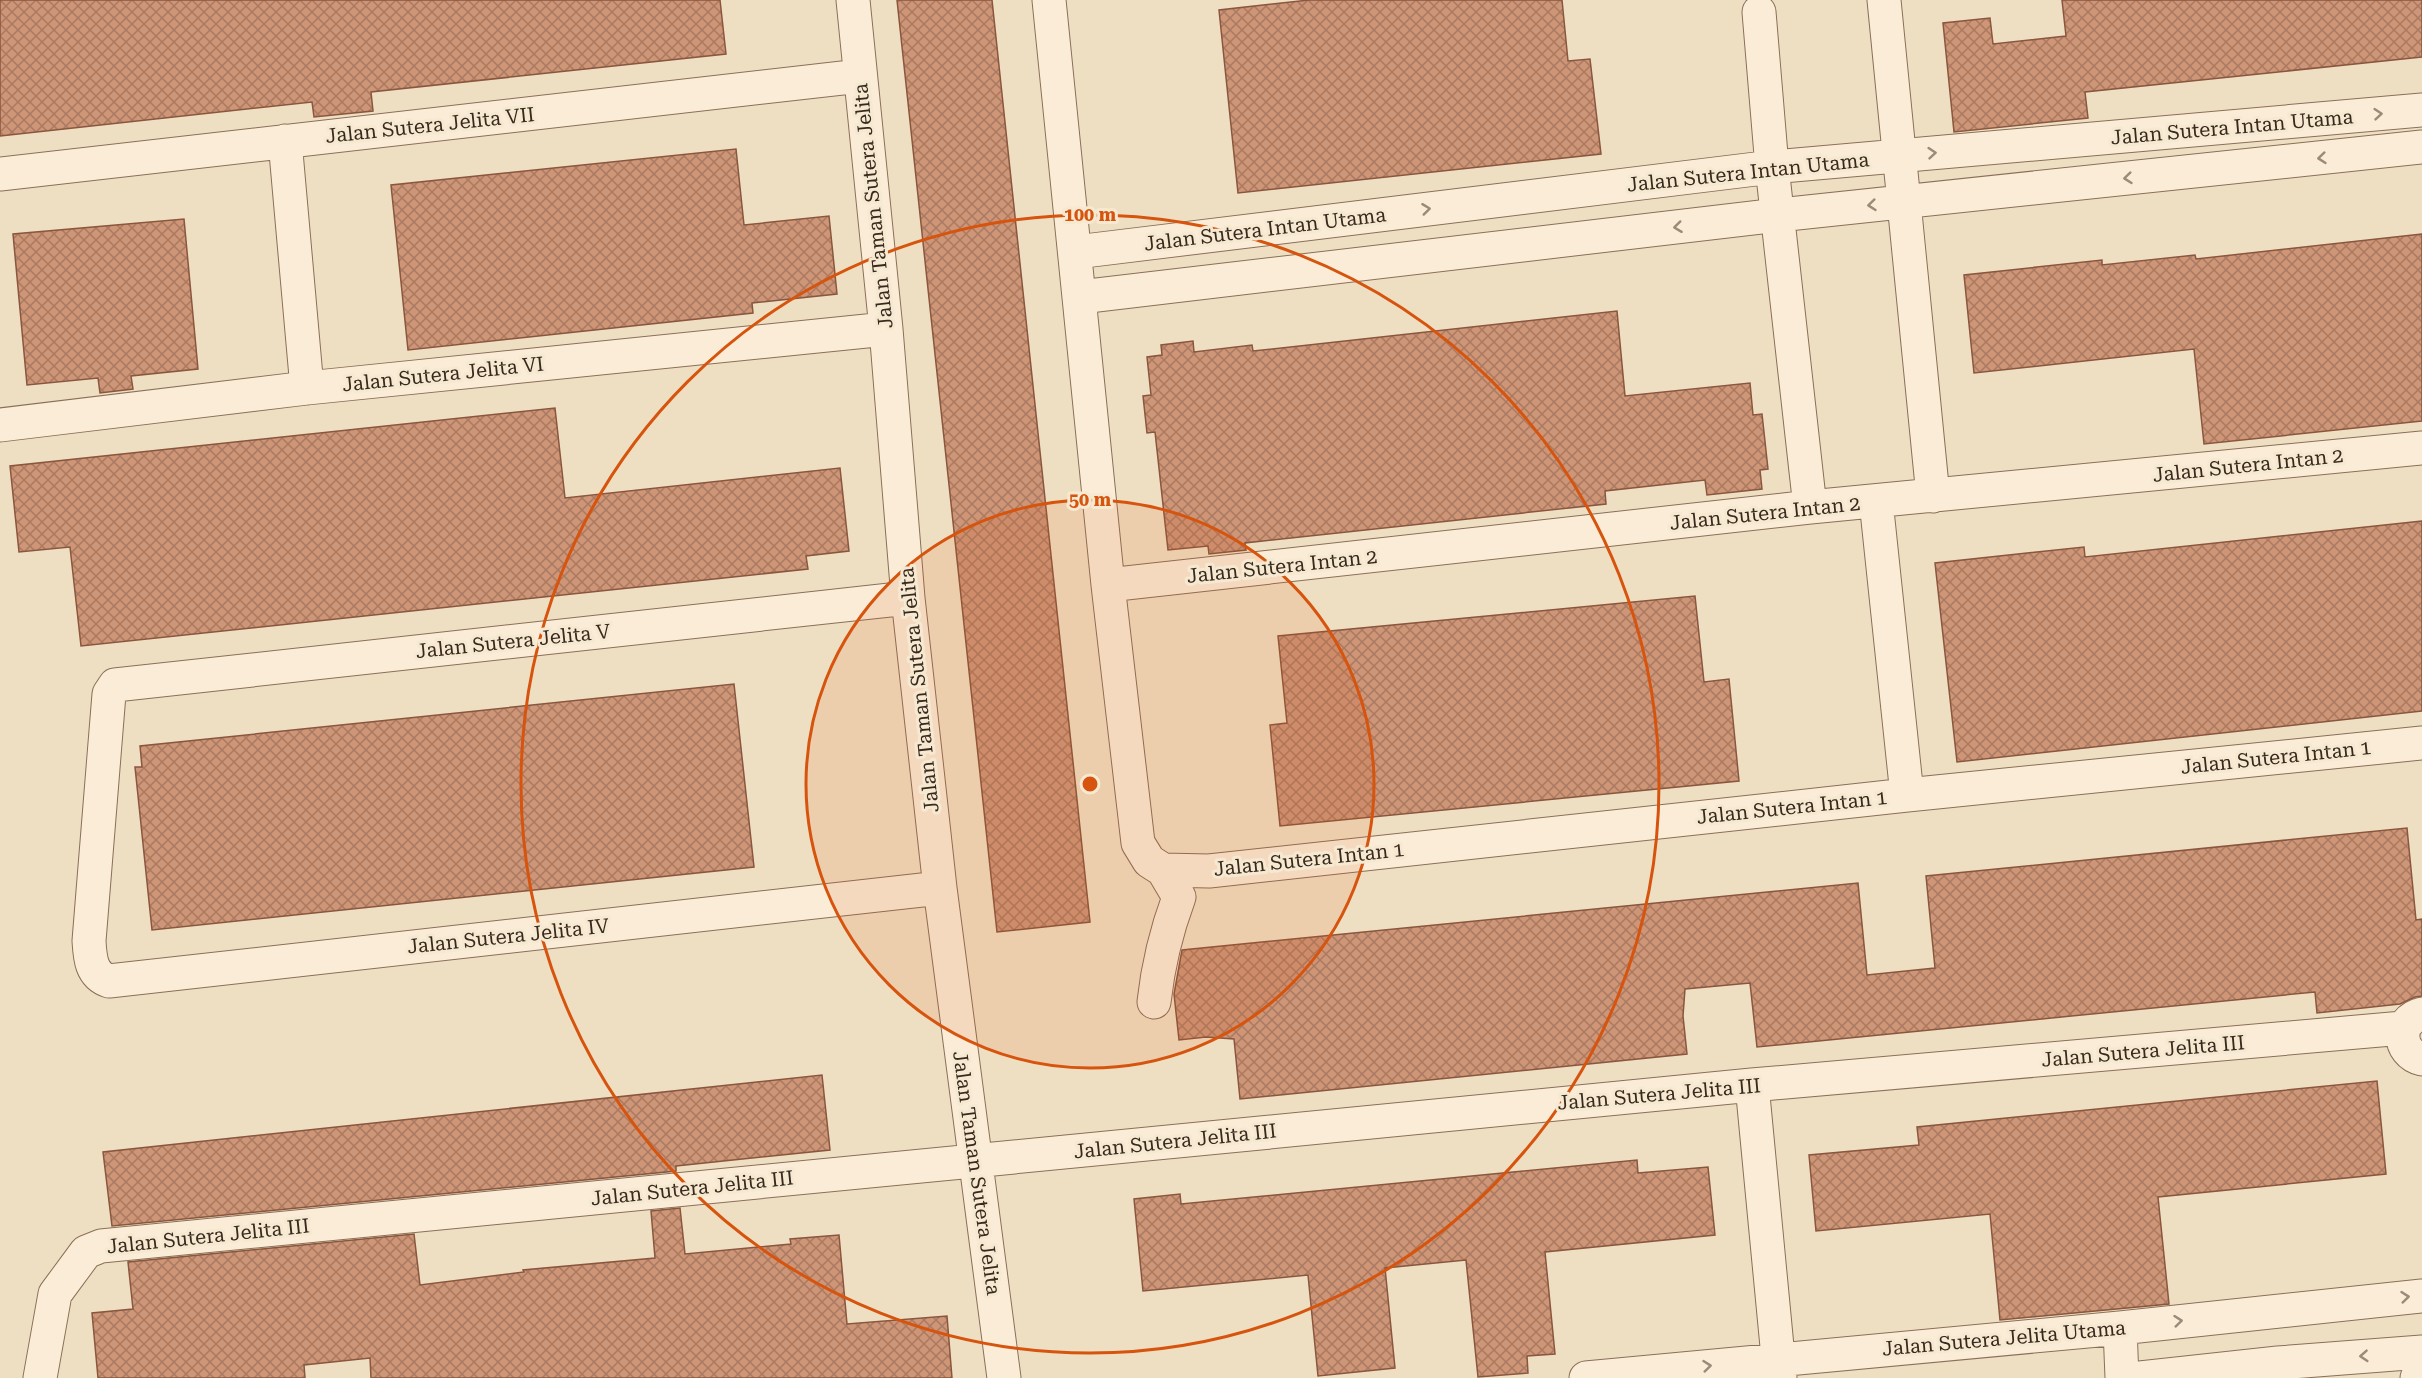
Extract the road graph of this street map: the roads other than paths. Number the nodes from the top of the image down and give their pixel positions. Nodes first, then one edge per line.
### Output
1 (853, 0) edge
2 (1049, 0) edge
3 (1884, 0) edge
4 (1759, 12) dead end
5 (860, 76) junction
6 (2422, 110) edge
7 (285, 141) junction
8 (2422, 147) edge
9 (1900, 156) junction
10 (1772, 167) junction
11 (0, 174) edge
12 (1904, 202) junction
13 (1778, 215) junction
14 (1076, 252) junction
15 (1080, 297) junction
16 (886, 328) junction
17 (307, 388) junction
18 (0, 425) edge
19 (2422, 448) edge
20 (1933, 496) junction
21 (1876, 501) junction
22 (1810, 507) junction
23 (1108, 585) junction
24 (908, 598) junction
25 (2422, 743) edge
26 (1907, 795) junction
27 (1163, 870) junction
28 (940, 888) junction
29 (90, 956) joint
30 (1154, 1002) dead end
31 (2413, 1021) edge
32 (2422, 1059) edge
33 (1752, 1085) junction
34 (975, 1160) junction
35 (2422, 1296) edge
36 (2120, 1328) junction
37 (2422, 1352) edge
38 (2422, 1365) edge
39 (1780, 1368) edge
40 (40, 1378) edge
41 (1004, 1378) edge
42 (1586, 1378) edge
43 (2122, 1378) edge
44 (2140, 1378) edge
45 (2417, 1378) edge

1 - 5 street, Jalan Taman Sutera Jelita
2 - 14 street
3 - 9 street
4 - 10 street
5 - 7 street, Jalan Sutera Jelita VII
5 - 16 street, Jalan Taman Sutera Jelita
9 -> 6 street, Jalan Sutera Intan Utama
7 - 11 street, Jalan Sutera Jelita VII
7 - 17 street
8 -> 12 street, Jalan Sutera Intan Utama
9 - 10 street, Jalan Sutera Intan Utama
9 - 12 street
10 - 13 street
14 -> 10 street, Jalan Sutera Intan Utama
12 -> 13 street, Jalan Sutera Intan Utama
12 - 20 street
13 -> 15 street, Jalan Sutera Intan Utama
13 - 22 street
14 - 15 street
15 - 23 street
16 - 17 street, Jalan Sutera Jelita VI
16 - 24 street, Jalan Taman Sutera Jelita
17 - 18 street, Jalan Sutera Jelita VI
19 - 20 street, Jalan Sutera Intan 2
20 - 21 street, Jalan Sutera Intan 2
21 - 22 street, Jalan Sutera Intan 2
21 - 26 street
22 - 23 street, Jalan Sutera Intan 2
23 - 27 street
24 - 28 street, Jalan Taman Sutera Jelita
24 - 29 street, Jalan Sutera Jelita V
25 - 26 street, Jalan Sutera Intan 1
26 - 27 street, Jalan Sutera Intan 1
27 - 30 street
28 - 29 street, Jalan Sutera Jelita IV
28 - 34 street, Jalan Taman Sutera Jelita
31 - 32 street, Jalan Sutera Jelita III
31 - 33 street, Jalan Sutera Jelita III
33 - 34 street, Jalan Sutera Jelita III
33 - 39 street
34 - 40 street, Jalan Sutera Jelita III
34 - 41 street, Jalan Taman Sutera Jelita
36 -> 35 street, Jalan Sutera Jelita Utama
36 - 39 street, Jalan Sutera Jelita Utama
36 - 43 street
37 -> 44 street
38 - 45 street
42 -> 39 street, Jalan Sutera Jelita Utama

